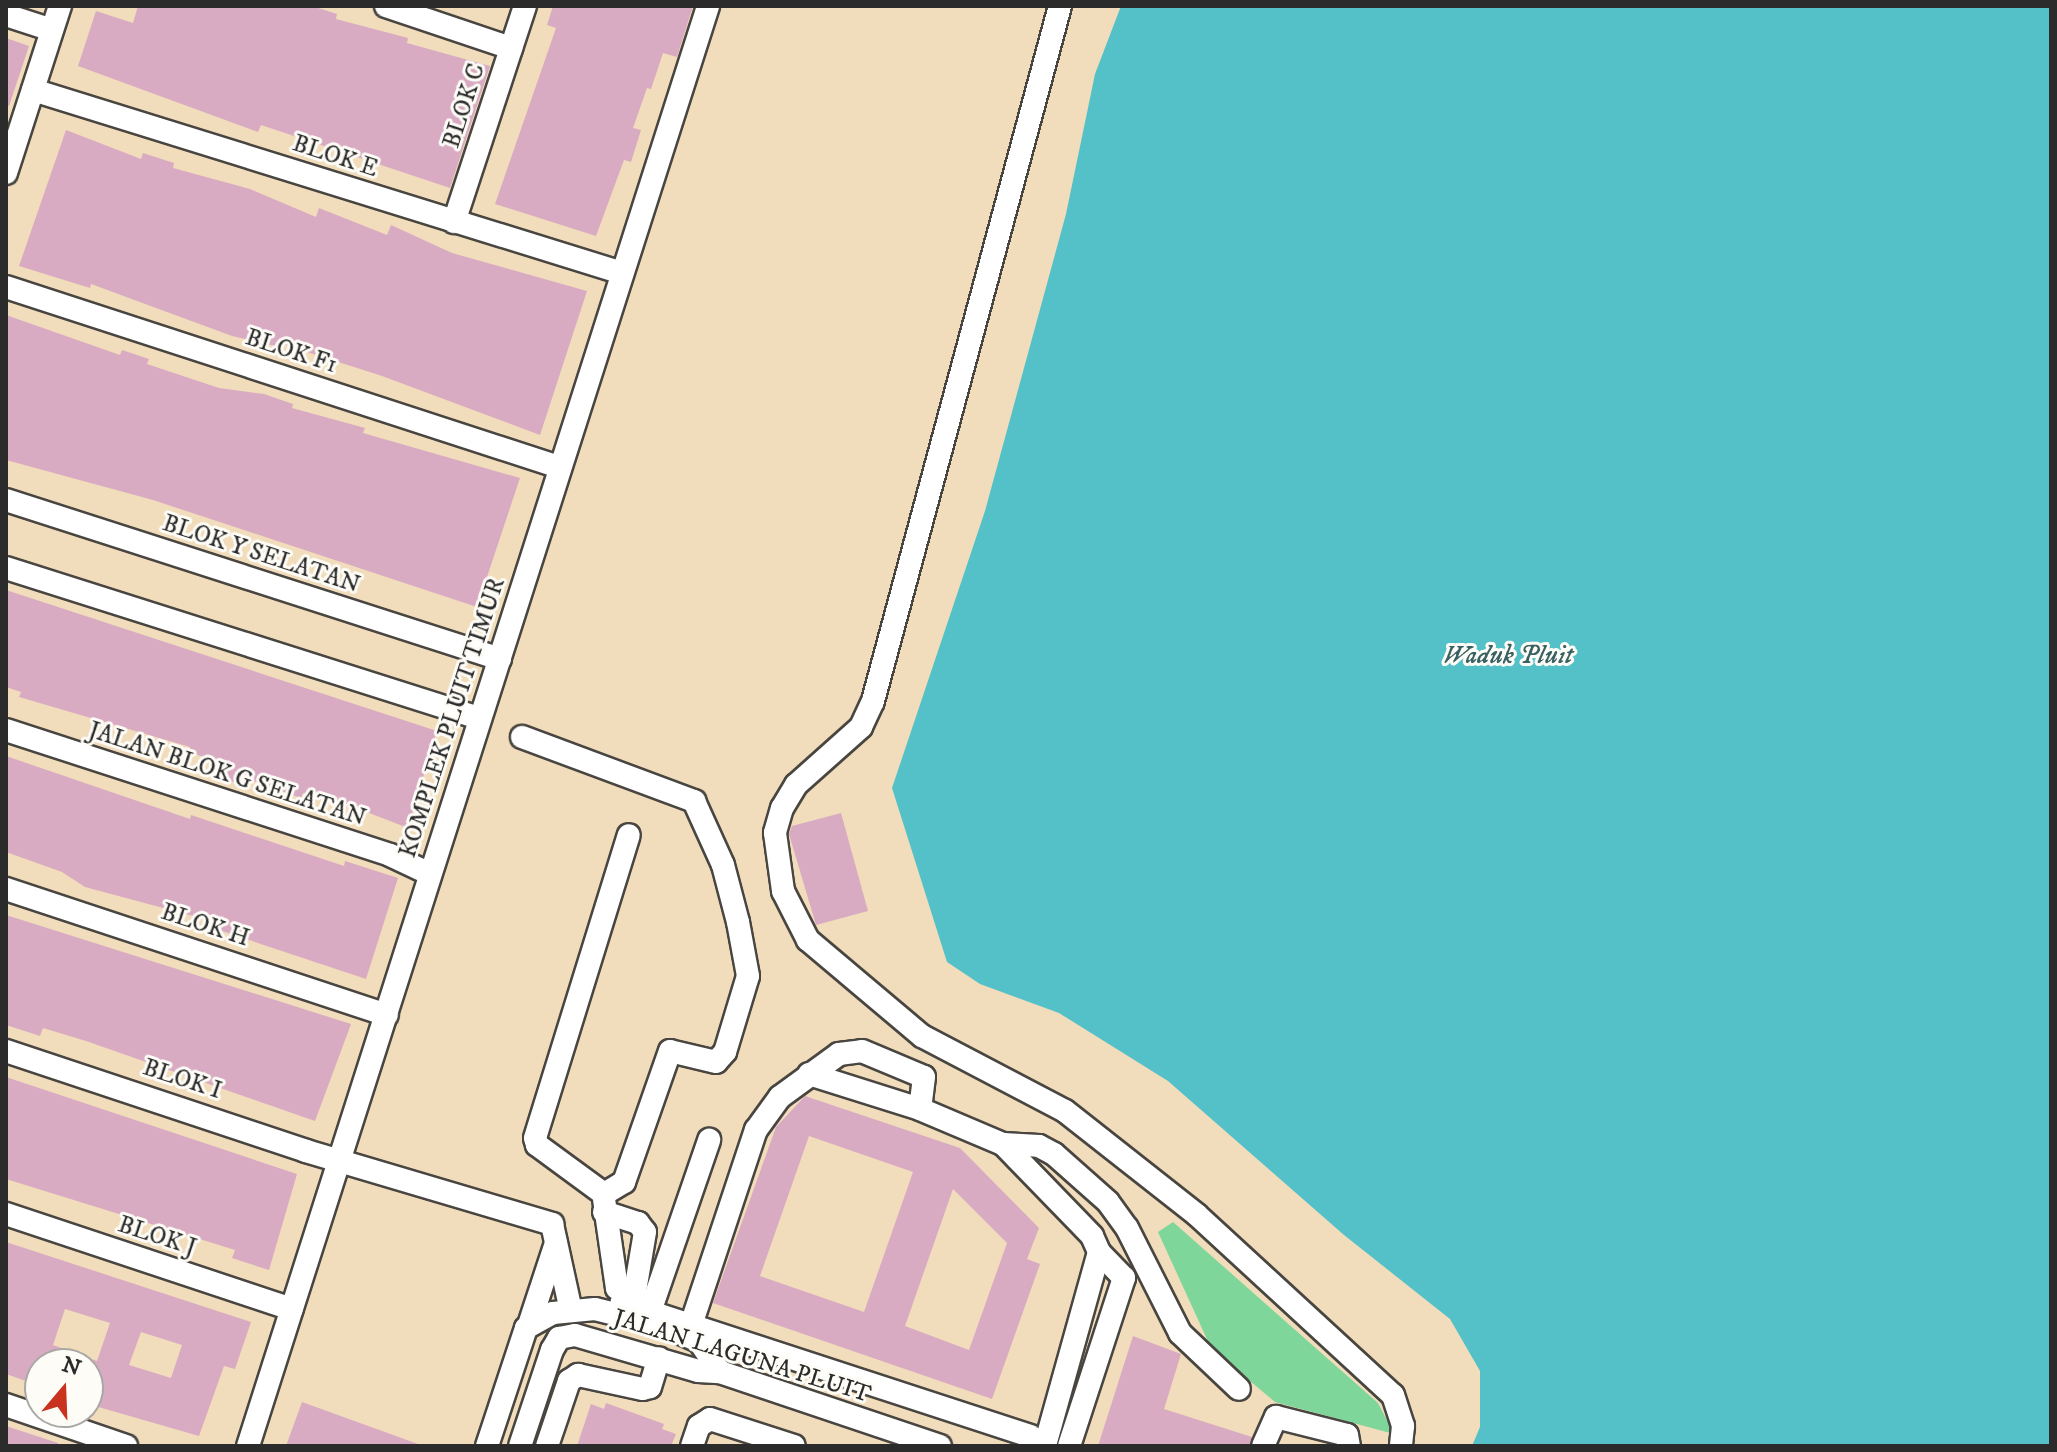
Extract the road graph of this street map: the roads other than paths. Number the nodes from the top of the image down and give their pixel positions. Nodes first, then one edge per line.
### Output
1 (60, 6) edge
2 (386, 6) edge
3 (525, 6) edge
4 (708, 6) edge
5 (1060, 6) edge
6 (6, 15) edge
7 (52, 30) junction
8 (511, 48) junction
9 (33, 90) junction
10 (6, 173) edge
11 (454, 222) junction
12 (622, 273) junction
13 (6, 287) edge
14 (559, 467) junction
15 (6, 500) edge
16 (6, 568) edge
17 (500, 659) junction
18 (479, 718) junction
19 (6, 730) edge
20 (522, 737) dead end
21 (629, 835) dead end
22 (430, 874) junction
23 (6, 889) edge
24 (387, 1015) junction
25 (6, 1051) edge
26 (809, 1074) junction
27 (920, 1109) junction
28 (709, 1140) dead end
29 (1003, 1144) junction
30 (341, 1161) junction
31 (604, 1203) junction
32 (6, 1214) edge
33 (558, 1238) junction
34 (1135, 1243) junction
35 (1113, 1264) junction
36 (1151, 1277) junction
37 (634, 1297) junction
38 (292, 1309) junction
39 (601, 1310) junction
40 (571, 1311) junction
41 (530, 1322) junction
42 (691, 1325) junction
43 (659, 1358) junction
44 (720, 1372) junction
45 (1239, 1389) dead end
46 (6, 1405) edge
47 (1319, 1437) edge
48 (1043, 1440) edge
49 (126, 1446) edge
50 (248, 1446) edge
51 (487, 1446) edge
52 (520, 1446) edge
53 (547, 1446) edge
54 (692, 1446) edge
55 (794, 1446) edge
56 (940, 1446) edge
57 (1069, 1446) edge
58 (1263, 1446) edge
59 (1349, 1446) edge
60 (1401, 1446) edge

1 - 7 street
2 - 8 street
3 - 8 street, BLOK C
4 - 12 street, KOMPLEK PLUIT TIMUR
5 - 60 street
6 - 7 street
7 - 9 street
8 - 11 street, BLOK C
9 - 10 street
9 - 11 street, BLOK E
11 - 12 street, BLOK E
12 - 14 street, KOMPLEK PLUIT TIMUR
13 - 14 street, BLOK F1
14 - 17 street, KOMPLEK PLUIT TIMUR
15 - 17 street, BLOK Y SELATAN
16 - 18 street
17 - 18 street, KOMPLEK PLUIT TIMUR
18 - 22 street, KOMPLEK PLUIT TIMUR
19 - 22 street, JALAN BLOK G SELATAN
20 - 31 street
21 - 31 street
22 - 24 street, KOMPLEK PLUIT TIMUR
23 - 24 street, BLOK H
24 - 30 street, KOMPLEK PLUIT TIMUR
25 - 30 street, BLOK I
26 - 27 street
26 - 27 street
26 - 42 street
27 - 29 street
28 - 37 street
29 - 34 street
29 - 35 street
30 - 33 street, BLOK I
30 - 38 street, KOMPLEK PLUIT TIMUR
31 - 37 street
31 - 37 street
32 - 38 street, BLOK J
33 - 40 street
33 - 41 street
34 - 35 street
34 - 36 street
35 - 36 street
35 - 48 street
35 - 57 street
36 - 45 street
37 - 39 street
37 - 42 street
38 - 50 street, KOMPLEK PLUIT TIMUR
39 - 40 street
39 - 44 street
40 - 41 street
41 - 51 street
42 - 48 street
43 - 44 street, JALAN LAGUNA PLUIT
43 - 52 street, JALAN LAGUNA PLUIT
43 - 53 street
44 - 56 street, JALAN LAGUNA PLUIT
46 - 49 street
47 - 58 street
47 - 59 street
54 - 55 street

